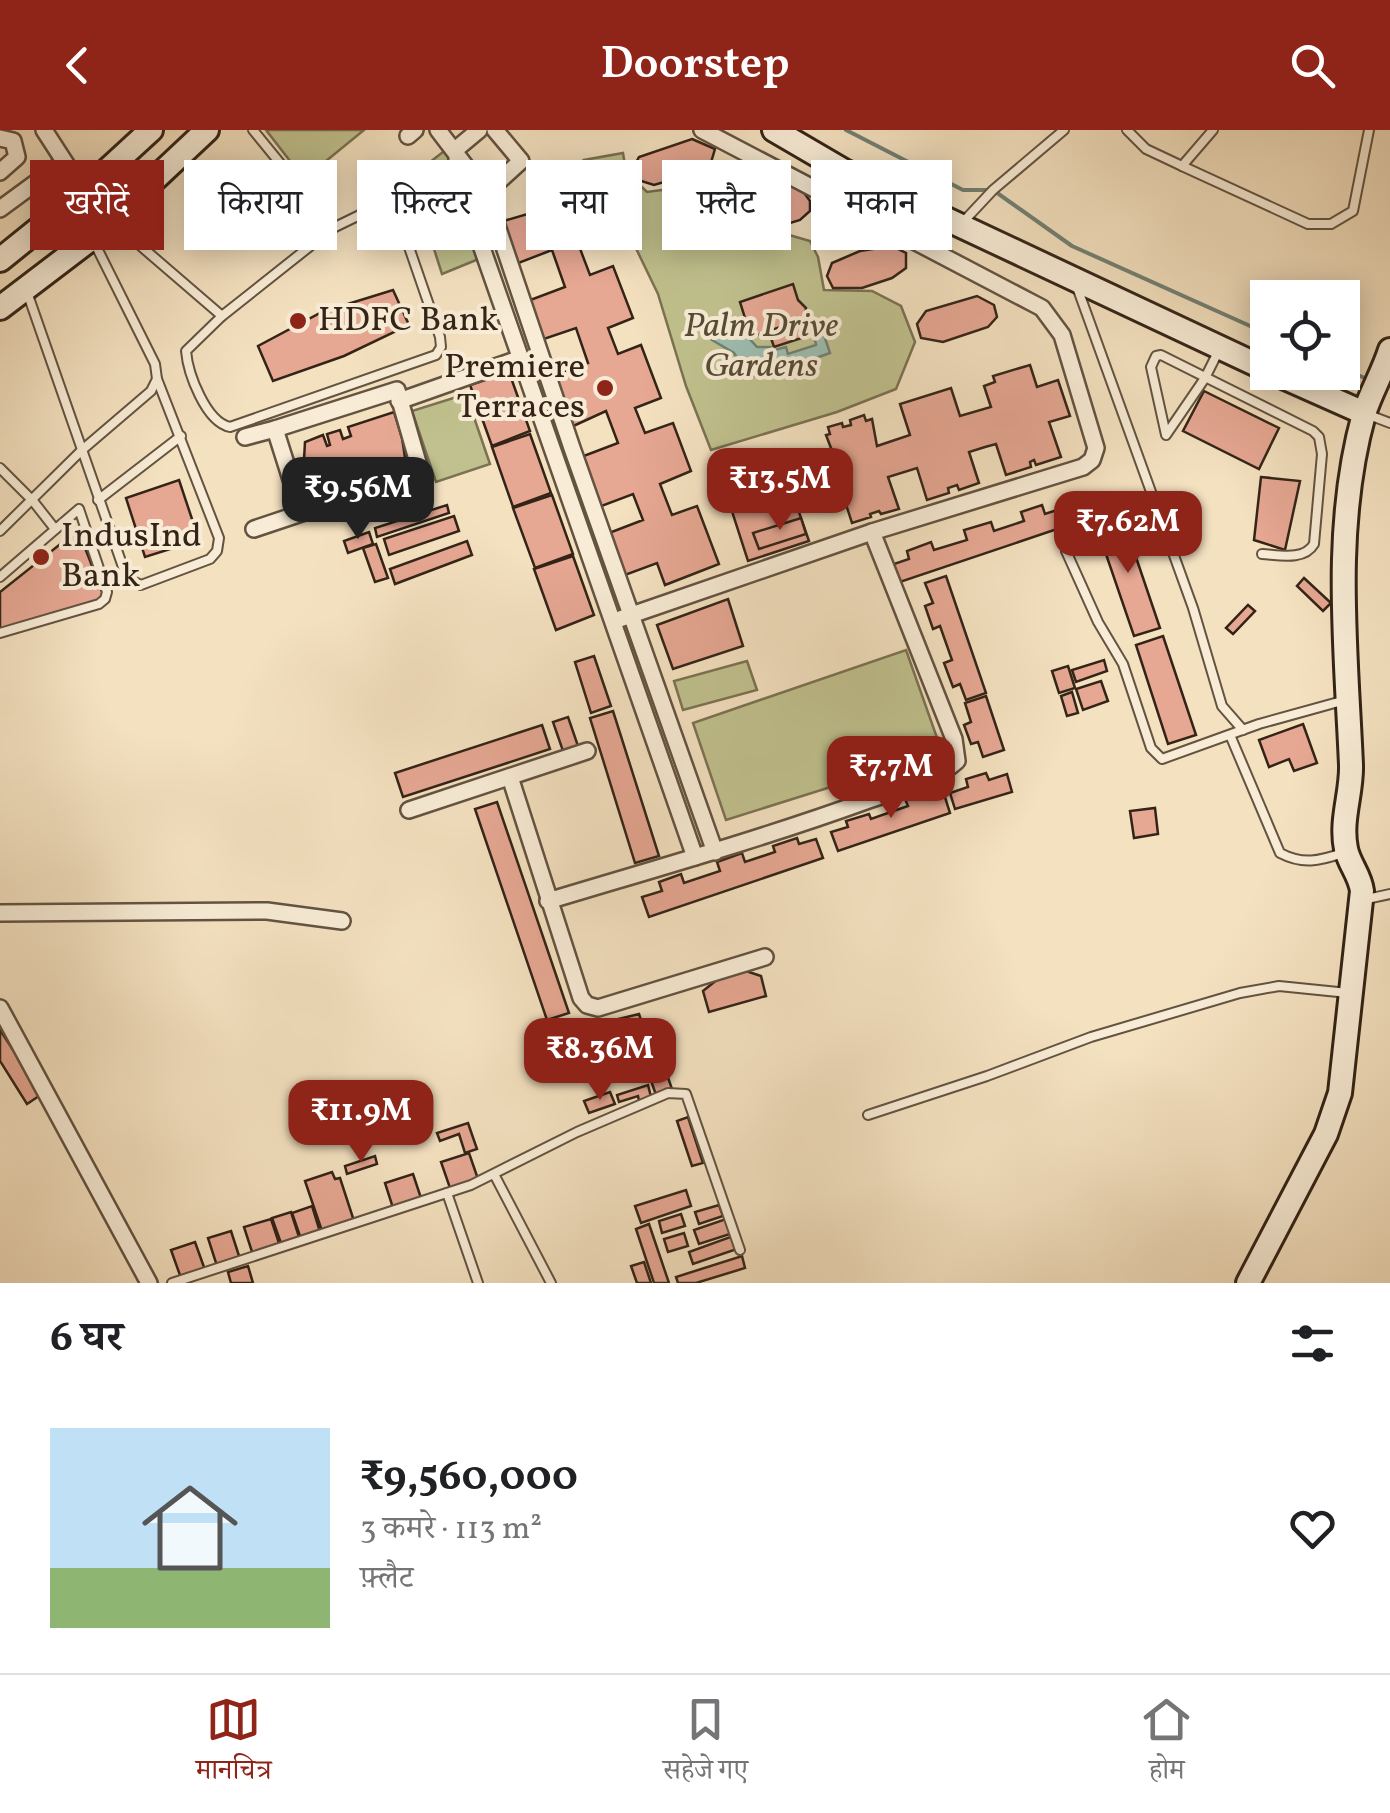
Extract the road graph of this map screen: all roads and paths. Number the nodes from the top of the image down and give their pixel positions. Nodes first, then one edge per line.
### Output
1 (44, 130) edge
2 (151, 130) edge
3 (207, 130) edge
4 (253, 130) edge
5 (438, 130) edge
6 (494, 130) edge
7 (702, 130) edge
8 (774, 130) edge
9 (1064, 130) edge
10 (1127, 130) edge
11 (1213, 130) edge
12 (1369, 130) edge
13 (468, 136) edge
14 (0, 138) edge
15 (63, 160) edge
16 (119, 160) edge
17 (277, 160) edge
18 (476, 160) edge
19 (1182, 166) junction
20 (164, 170) edge
21 (0, 172) edge
22 (506, 175) edge
23 (30, 188) edge
24 (0, 210) edge
25 (337, 226) edge
26 (960, 226) junction
27 (30, 236) edge
28 (76, 250) edge
29 (98, 250) edge
30 (145, 250) edge
31 (305, 250) edge
32 (505, 250) edge
33 (0, 260) edge
34 (1076, 282) junction
35 (25, 288) junction
36 (0, 308) edge
37 (222, 316) junction
38 (1220, 349) junction
39 (1390, 350) edge
40 (540, 352) junction
41 (521, 358) junction
42 (1250, 363) edge
43 (1205, 378) junction
44 (156, 379) junction
45 (1311, 390) edge
46 (399, 401) junction
47 (1364, 413) junction
48 (1390, 423) edge
49 (276, 430) junction
50 (180, 436) junction
51 (245, 438) dead end
52 (82, 450) junction
53 (0, 468) edge
54 (98, 500) junction
55 (33, 501) junction
56 (300, 511) junction
57 (254, 529) dead end
58 (55, 530) junction
59 (0, 531) edge
60 (872, 532) junction
61 (1066, 551) dead end
62 (1262, 554) dead end
63 (0, 577) edge
64 (632, 615) junction
65 (614, 621) junction
66 (0, 633) edge
67 (1348, 699) junction
68 (1243, 730) junction
69 (1230, 734) junction
70 (587, 751) dead end
71 (510, 776) junction
72 (409, 810) dead end
73 (1346, 851) junction
74 (715, 852) junction
75 (695, 857) junction
76 (1390, 894) edge
77 (1362, 900) junction
78 (548, 901) junction
79 (0, 913) edge
80 (342, 921) dead end
81 (765, 957) dead end
82 (1352, 993) junction
83 (0, 1008) edge
84 (868, 1114) dead end
85 (495, 1176) junction
86 (447, 1193) junction
87 (740, 1250) dead end
88 (149, 1283) edge
89 (172, 1283) edge
90 (478, 1283) edge
91 (551, 1283) edge
92 (1248, 1283) edge

1 - 15 street
2 - 16 street
3 - 20 street
4 - 17 lane
5 - 13 street
6 - 22 street
7 - 60 street
8 - 26 street
9 - 26 lane
10 - 19 lane
11 - 19 lane
12 - 19 lane
13 - 18 street
13 - 41 street
14 - 21 street
23 - 24 street
25 - 37 lane
26 - 34 street
27 - 33 street
28 - 35 street
29 - 44 lane
30 - 37 lane
31 - 37 lane
32 - 40 street
34 - 38 street
34 - 68 lane
35 - 36 street
35 - 52 lane
38 - 42 street
38 - 43 lane
39 - 47 street
40 - 41 lane
40 - 64 street
41 - 46 street
41 - 65 street
43 - 43 lane
43 - 62 lane
44 - 50 lane
44 - 52 lane
45 - 47 street
46 - 49 street
46 - 56 street
47 - 48 lane
47 - 67 street
49 - 51 street
49 - 56 street
50 - 54 lane
50 - 54 lane
52 - 54 lane
52 - 55 lane
53 - 55 lane
55 - 58 lane
55 - 59 lane
56 - 57 street
58 - 63 lane
58 - 66 lane
60 - 64 street
60 - 74 street
61 - 69 lane
64 - 65 street
64 - 74 street
65 - 75 street
67 - 68 lane
67 - 73 street
68 - 69 lane
69 - 73 lane
70 - 71 street
71 - 72 street
71 - 78 street
73 - 77 street
74 - 75 street
75 - 78 street
76 - 77 lane
77 - 82 street
78 - 81 street
79 - 80 street
82 - 84 lane
82 - 92 street
83 - 88 street
85 - 86 lane
85 - 87 lane
85 - 91 lane
86 - 89 lane
86 - 90 lane

